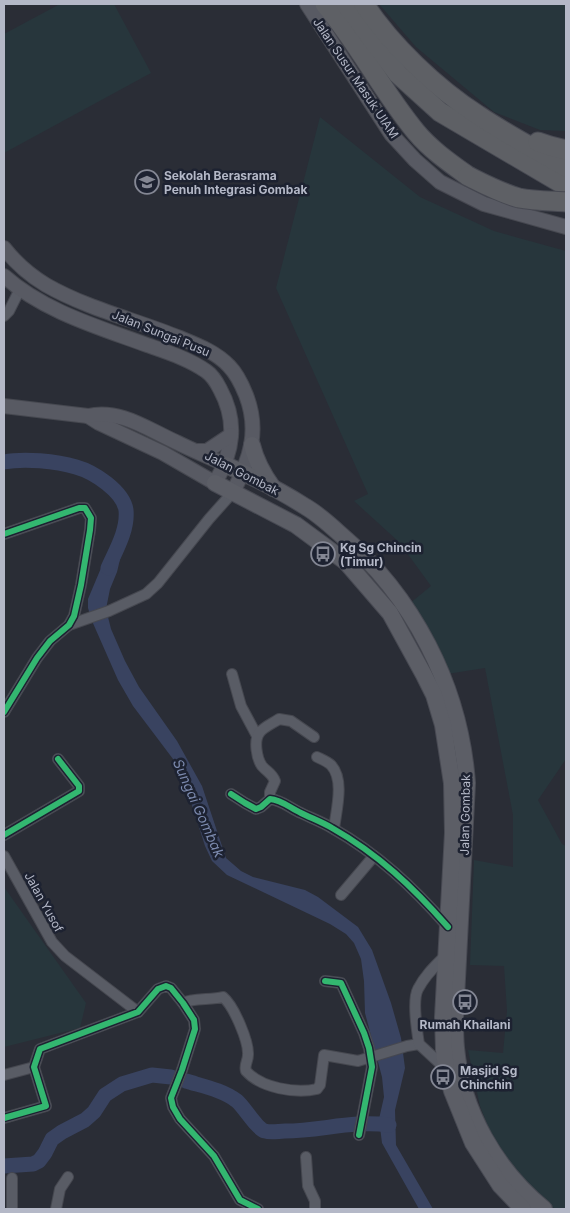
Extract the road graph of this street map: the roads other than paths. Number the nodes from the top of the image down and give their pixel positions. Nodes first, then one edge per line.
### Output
1 (307, 4) edge
2 (325, 4) edge
3 (338, 4) edge
4 (346, 4) edge
5 (364, 4) edge
6 (386, 90) junction
7 (440, 112) junction
8 (477, 115) junction
9 (566, 150) edge
10 (566, 167) edge
11 (566, 186) edge
12 (566, 203) edge
13 (566, 227) edge
14 (4, 248) edge
15 (4, 276) edge
16 (20, 289) junction
17 (4, 316) edge
18 (4, 406) edge
19 (88, 416) junction
20 (231, 435) junction
21 (252, 446) junction
22 (198, 451) junction
23 (226, 465) junction
24 (243, 473) junction
25 (216, 483) junction
26 (274, 490) junction
27 (233, 492) junction
28 (4, 534) edge
29 (69, 625) junction
30 (232, 674) dead end
31 (4, 712) edge
32 (257, 736) junction
33 (314, 737) dead end
34 (317, 757) dead end
35 (58, 759) dead end
36 (231, 794) dead end
37 (270, 799) junction
38 (334, 829) junction
39 (4, 835) edge
40 (4, 856) edge
41 (374, 856) junction
42 (341, 895) dead end
43 (448, 927) junction
44 (446, 955) junction
45 (325, 981) dead end
46 (183, 1003) junction
47 (138, 1012) junction
48 (419, 1044) junction
49 (372, 1058) junction
50 (34, 1067) junction
51 (446, 1069) junction
52 (4, 1075) edge
53 (4, 1118) edge
54 (359, 1132) dead end
55 (306, 1157) dead end
56 (68, 1177) dead end
57 (12, 1178) dead end
58 (12, 1209) edge
59 (56, 1209) edge
60 (258, 1209) edge
61 (315, 1209) edge
62 (523, 1209) edge
63 (544, 1209) edge

1 - 13 main road, Jalan Susur Masuk UIAM
2 - 6 highway
3 - 6 highway
4 - 7 highway
5 - 8 highway
6 - 12 highway, bridge
7 - 11 highway
7 - 12 highway
8 - 9 highway
8 - 10 highway
14 - 21 main road, Jalan Sungai Pusu
15 - 16 main road, Jalan Sungai Pusu
16 - 17 street
16 - 20 main road, Jalan Sungai Pusu
18 - 19 main road, Jalan Gombak
19 - 22 main road, Jalan Gombak
19 - 25 main road, Jalan Gombak
20 - 22 main road
20 - 23 main road, Jalan Sungai Pusu
21 - 24 main road, Jalan Sungai Pusu
21 - 26 main road
22 - 23 main road, Jalan Gombak
23 - 24 main road, Jalan Gombak
23 - 25 main road, Jalan Sungai Pusu
24 - 26 main road, Jalan Gombak
24 - 27 main road, Jalan Sungai Pusu
25 - 27 main road, Jalan Gombak
26 - 63 main road, Jalan Gombak
27 - 29 street
27 - 43 main road, Jalan Gombak
28 - 29 street
29 - 31 street
30 - 32 street
32 - 33 street
32 - 37 street
34 - 38 street
35 - 39 street
36 - 37 street
37 - 38 street
38 - 41 street
40 - 47 street, Jalan Yusof
41 - 42 street
41 - 43 street
43 - 44 main road, Jalan Gombak
44 - 48 street
44 - 51 main road, Jalan Gombak
45 - 49 street
46 - 47 street
46 - 49 street
46 - 60 street
47 - 50 street
48 - 49 street
48 - 51 street
49 - 54 street
50 - 52 street
50 - 53 street
51 - 62 main road, Jalan Gombak
55 - 61 street
56 - 59 street
57 - 58 street

